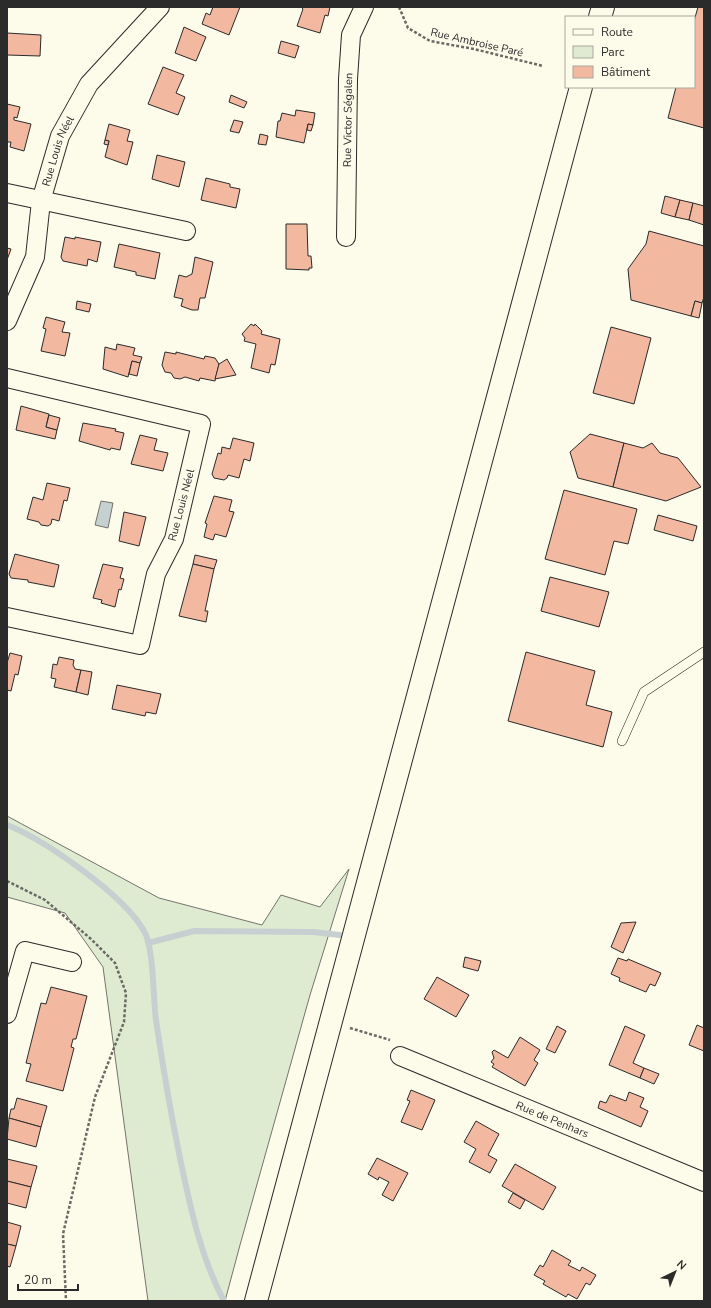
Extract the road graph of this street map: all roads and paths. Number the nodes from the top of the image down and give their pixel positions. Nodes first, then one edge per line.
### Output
1 (160, 7) edge
2 (364, 7) edge
3 (399, 7) edge
4 (543, 66) dead end
5 (581, 88) edge
6 (7, 193) edge
7 (41, 201) junction
8 (186, 231) dead end
9 (346, 237) dead end
10 (7, 321) edge
11 (7, 378) edge
12 (7, 617) edge
13 (704, 652) edge
14 (622, 741) dead end
15 (7, 882) edge
16 (72, 962) dead end
17 (9, 994) edge
18 (7, 1014) edge
19 (331, 1023) junction
20 (400, 1056) joint
21 (704, 1182) edge
22 (66, 1301) edge
23 (256, 1301) edge

1 - 7 street, Rue Louis Néel
2 - 9 street, Rue Victor Ségalen
3 - 4 path, Rue Ambroise Paré
5 - 19 main road
6 - 7 street
7 - 8 street
7 - 10 street, Rue Louis Néel
11 - 12 street, Rue Louis Néel
13 - 14 lane
15 - 22 path
16 - 17 street
17 - 18 street
19 - 20 path
19 - 23 main road
20 - 21 street, Rue de Penhars

